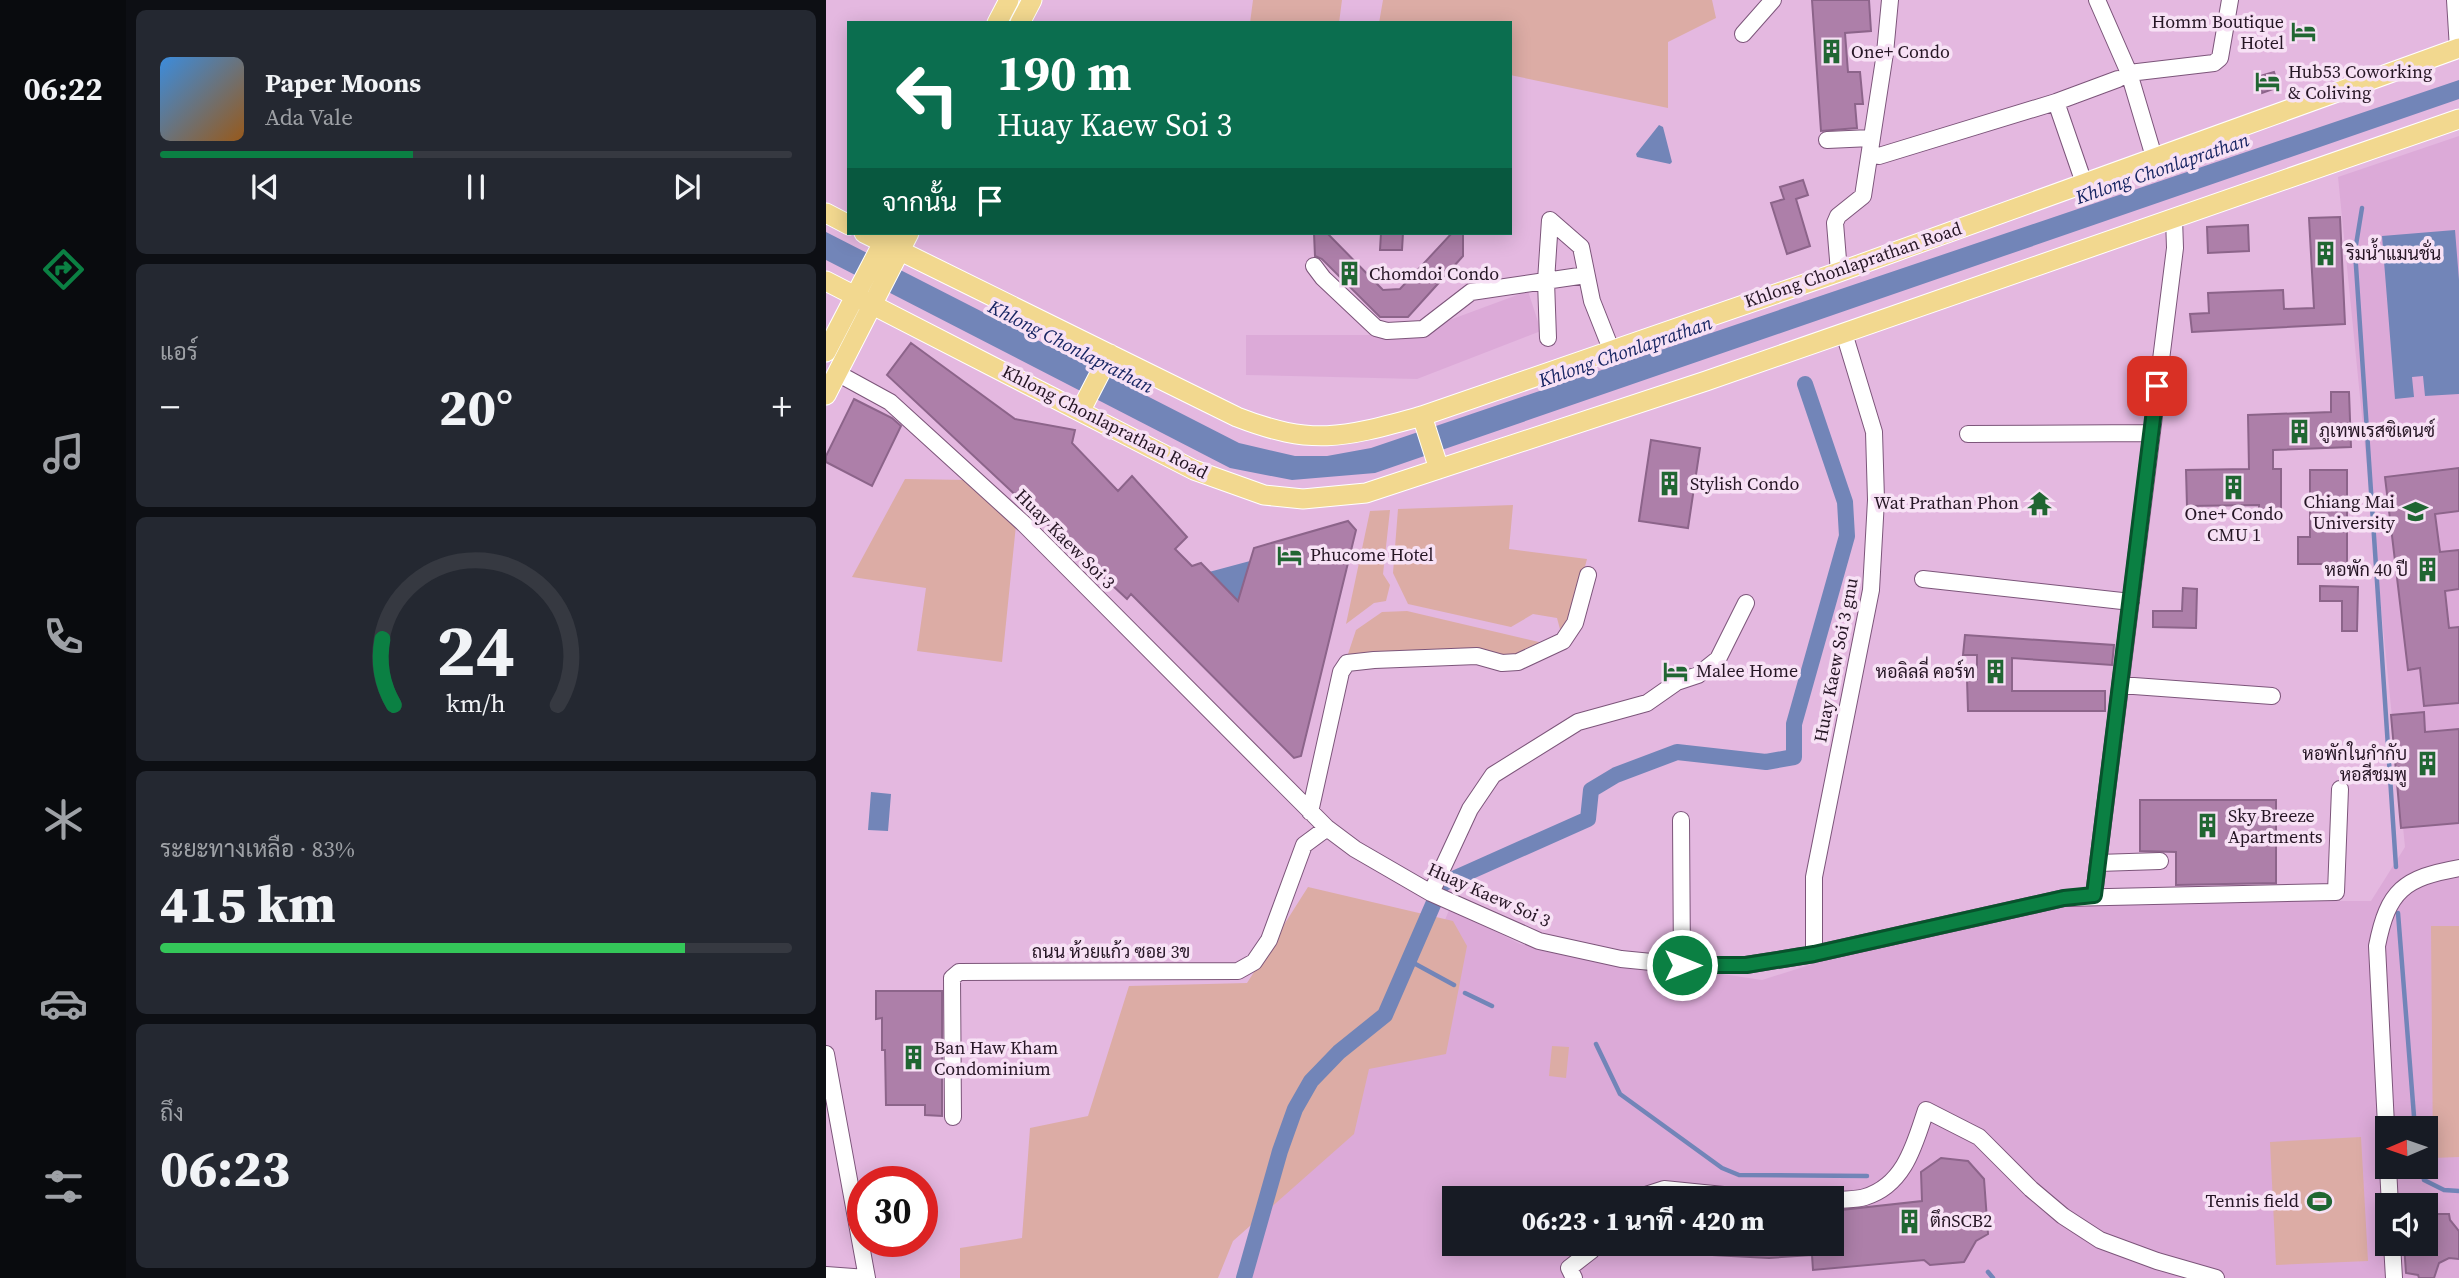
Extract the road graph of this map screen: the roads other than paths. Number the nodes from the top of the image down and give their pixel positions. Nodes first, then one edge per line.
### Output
1 (1009, 0) edge
2 (1032, 0) edge
3 (1773, 0) edge
4 (1890, 0) edge
5 (2097, 0) edge
6 (2230, 0) edge
7 (2455, 0) edge
8 (998, 21) edge
9 (1021, 21) edge
10 (1743, 34) dead end
11 (2458, 49) edge
12 (2124, 76) junction
13 (2056, 102) junction
14 (2459, 119) edge
15 (1871, 138) junction
16 (1827, 140) dead end
17 (1879, 156) dead end
18 (2154, 157) junction
19 (2084, 183) junction
20 (826, 213) edge
21 (2174, 218) junction
22 (847, 224) edge
23 (870, 235) edge
24 (890, 242) edge
25 (1314, 266) dead end
26 (1839, 272) junction
27 (1586, 275) junction
28 (826, 281) edge
29 (1546, 281) junction
30 (863, 301) junction
31 (1844, 333) junction
32 (1548, 338) dead end
33 (1611, 349) junction
34 (826, 352) edge
35 (1107, 360) junction
36 (837, 373) junction
37 (826, 395) edge
38 (1084, 405) junction
39 (1424, 421) junction
40 (2152, 433) junction
41 (1968, 434) dead end
42 (1437, 464) junction
43 (1588, 576) dead end
44 (1923, 579) dead end
45 (2131, 601) junction
46 (1746, 603) dead end
47 (2120, 685) junction
48 (2272, 696) dead end
49 (2340, 789) dead end
50 (1310, 812) junction
51 (1681, 820) dead end
52 (1327, 828) junction
53 (2160, 861) dead end
54 (2098, 863) junction
55 (2459, 868) edge
56 (1432, 893) junction
57 (2094, 895) junction
58 (1814, 954) junction
59 (1682, 965) junction
60 (826, 1055) edge
61 (2386, 1116) edge
62 (953, 1117) dead end
63 (833, 1134) edge
64 (1844, 1199) edge
65 (1585, 1256) edge
66 (2392, 1256) edge
67 (826, 1275) edge
68 (1574, 1278) edge
69 (2216, 1278) edge
70 (2393, 1278) edge

1 - 8 main road
2 - 9 main road
3 - 10 street
4 - 15 street
5 - 12 street
6 - 12 street
7 - 11 street
11 - 18 main road, Khlong Chonlaprathan Road
12 - 13 street
12 - 18 street
13 - 17 street
13 - 19 street
14 - 21 main road
15 - 16 street
15 - 26 street
18 - 19 main road, Khlong Chonlaprathan Road
19 - 26 main road, Khlong Chonlaprathan Road
20 - 22 main road
21 - 31 main road
21 - 40 street
23 - 24 main road, Khlong Chonlaprathan Road
24 - 30 main road
24 - 35 main road, Khlong Chonlaprathan Road
25 - 29 street
26 - 33 main road, Khlong Chonlaprathan Road
27 - 29 street
27 - 29 street
27 - 33 street
28 - 30 main road, Khlong Chonlaprathan Road
29 - 32 street
30 - 34 main road
30 - 36 main road
30 - 38 main road, Khlong Chonlaprathan Road
31 - 42 main road, Khlong Chonlaprathan Road
31 - 58 street, Huay Kaew Soi 3 gnu
33 - 39 main road, Khlong Chonlaprathan Road
35 - 38 main road
35 - 39 main road, Khlong Chonlaprathan Road
36 - 37 main road
36 - 50 street, Huay Kaew Soi 3
38 - 42 main road, Khlong Chonlaprathan Road
39 - 42 main road
40 - 41 street
40 - 45 street
43 - 50 street
44 - 45 street
45 - 47 street
46 - 56 street
47 - 48 street
47 - 54 street
49 - 57 street, Huay Kaew Soi 3
50 - 52 street, Huay Kaew Soi 3
51 - 59 street
52 - 56 street, Huay Kaew Soi 3
52 - 62 street, ถนน ห้วยแก้ว ซอย 3ข
53 - 54 street
54 - 57 street
55 - 61 street
56 - 59 street, Huay Kaew Soi 3
57 - 58 street, Huay Kaew Soi 3
58 - 59 street, Huay Kaew Soi 3
60 - 63 street
63 - 67 street
64 - 69 street
65 - 68 street
66 - 70 street

